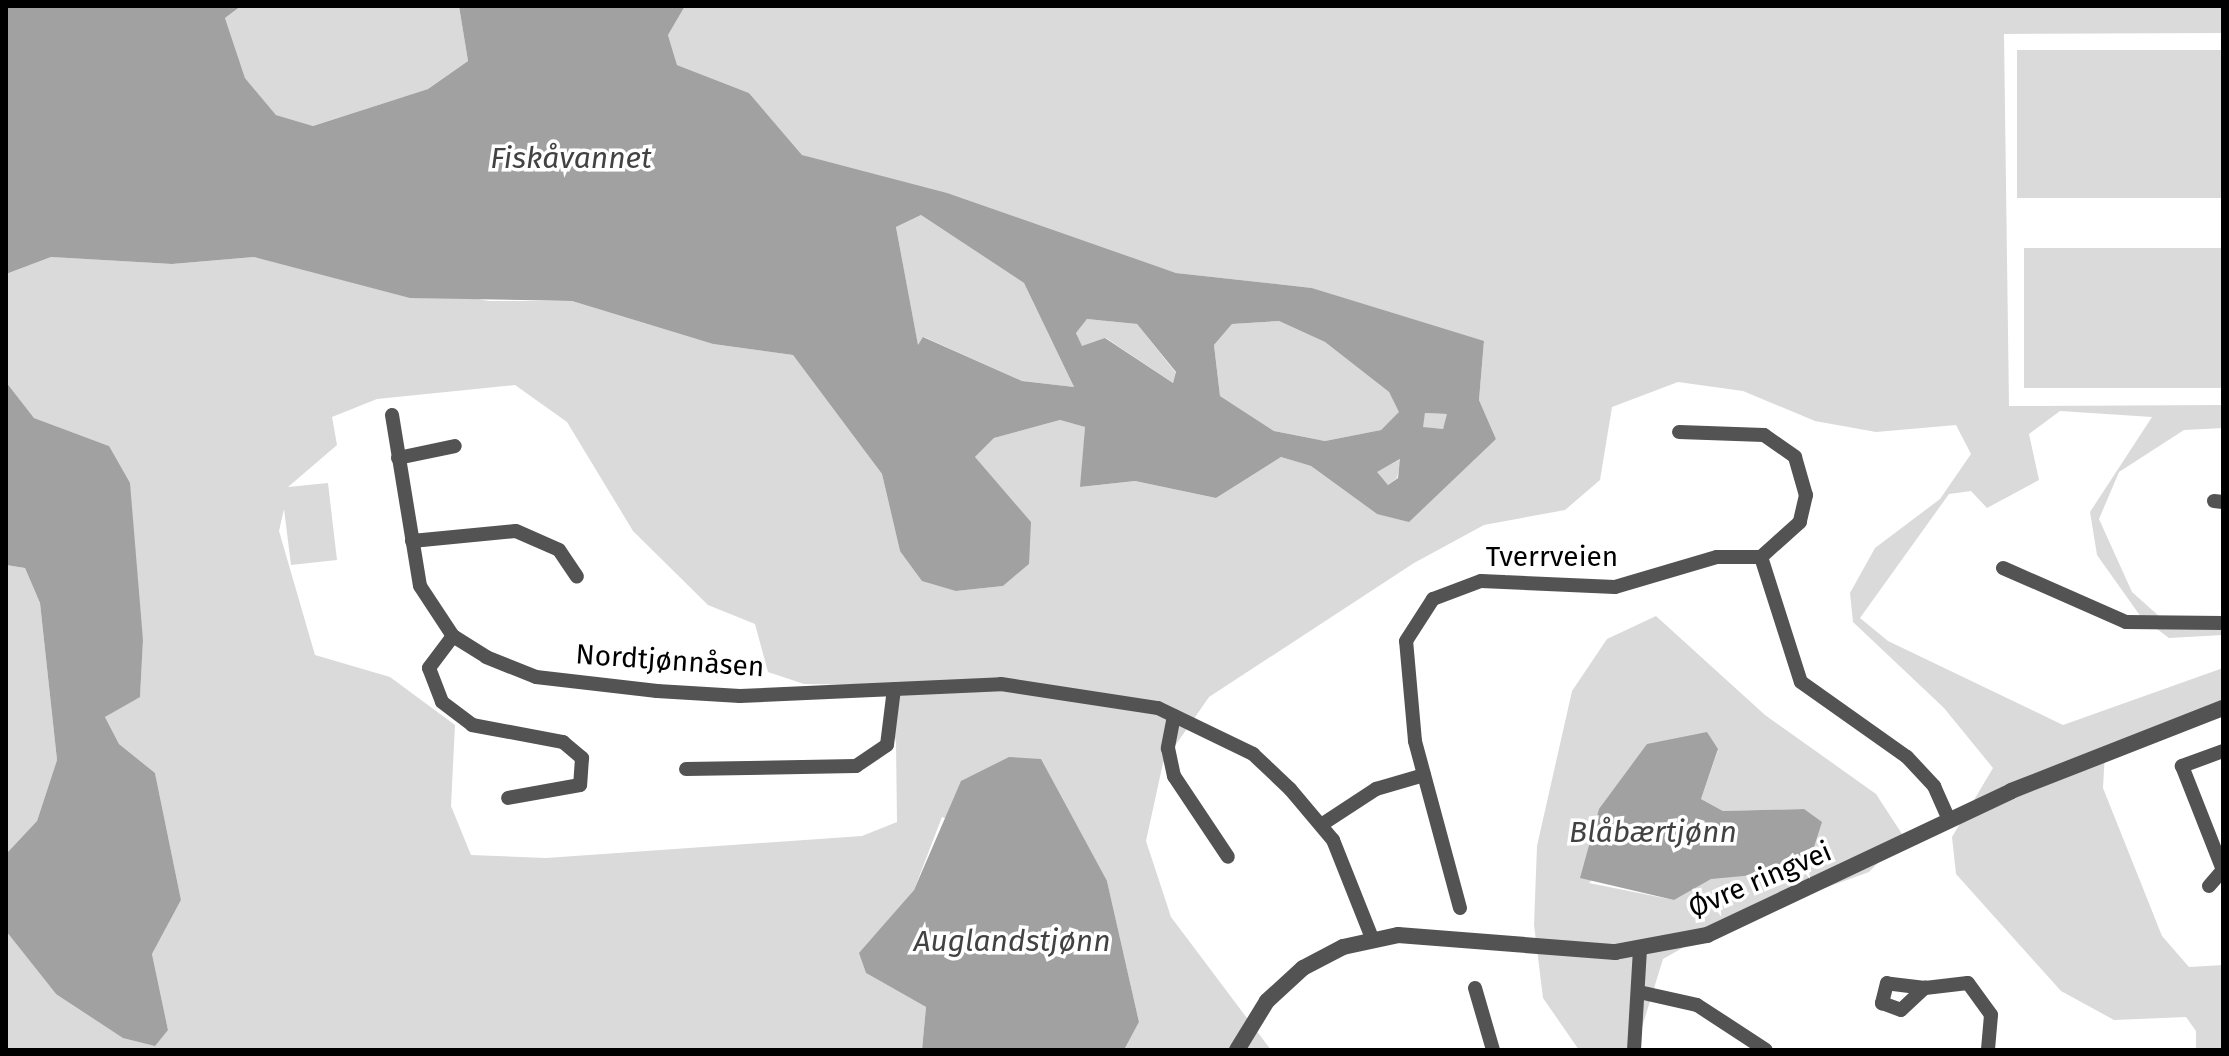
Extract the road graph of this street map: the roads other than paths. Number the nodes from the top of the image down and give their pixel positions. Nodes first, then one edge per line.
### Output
1 (392, 415) dead end
2 (1679, 432) dead end
3 (455, 446) dead end
4 (398, 458) junction
5 (412, 541) junction
6 (1761, 557) junction
7 (2003, 568) dead end
8 (577, 577) dead end
9 (2223, 623) edge
10 (453, 636) junction
11 (894, 689) junction
12 (2223, 708) edge
13 (1174, 716) junction
14 (2223, 751) edge
15 (686, 769) dead end
16 (1424, 775) junction
17 (508, 798) dead end
18 (1949, 820) junction
19 (1321, 825) junction
20 (1228, 857) dead end
21 (2223, 870) edge
22 (2209, 886) dead end
23 (1460, 908) dead end
24 (1372, 938) junction
25 (1640, 950) junction
26 (1475, 988) dead end
27 (1925, 988) dead end
28 (1639, 992) junction
29 (1237, 1050) edge
30 (1493, 1050) edge
31 (1634, 1050) edge
32 (1766, 1050) edge
33 (1988, 1050) edge

1 - 4 street, Nordtjønnåsen
2 - 6 street
3 - 4 street
4 - 5 street, Nordtjønnåsen
5 - 8 street
5 - 10 street, Nordtjønnåsen
6 - 16 street, Tverrveien
6 - 18 street
7 - 9 street
10 - 11 street, Nordtjønnåsen
10 - 17 street
11 - 13 street, Nordtjønnåsen
11 - 15 street
12 - 18 street, Øvre ringvei
13 - 19 street, Nordtjønnåsen
13 - 20 street
14 - 21 street
16 - 19 street
16 - 23 street, Tverrveien
18 - 25 street, Øvre ringvei
19 - 24 street, Nordtjønnåsen
21 - 22 street
24 - 25 street, Øvre ringvei
24 - 29 street, Øvre ringvei
25 - 28 street
26 - 30 street
27 - 33 street
28 - 31 street
28 - 32 street

